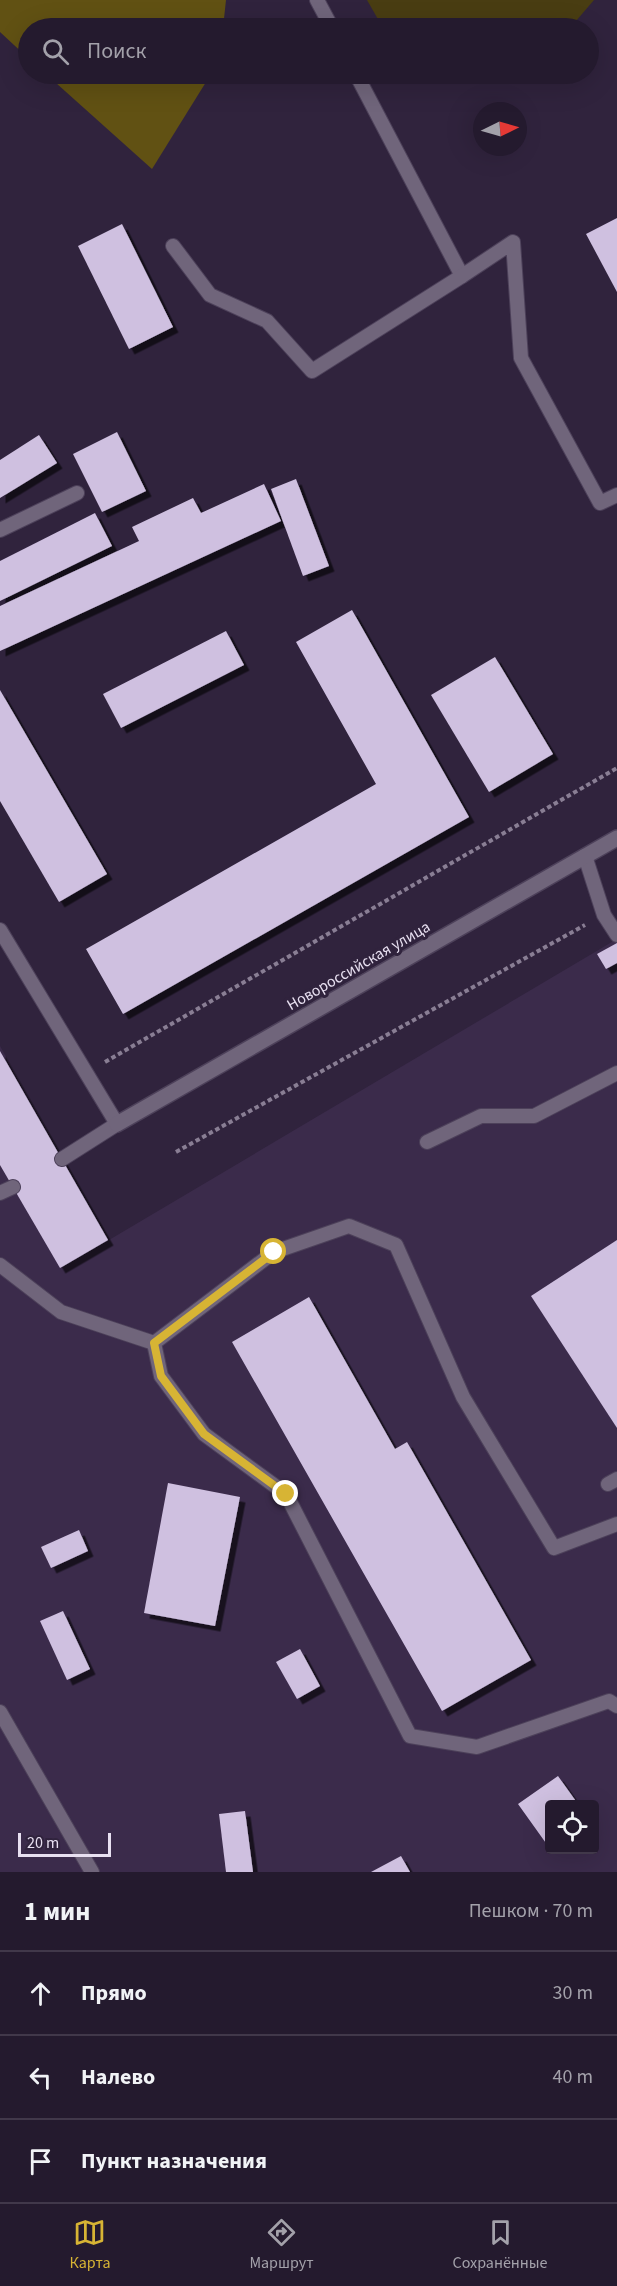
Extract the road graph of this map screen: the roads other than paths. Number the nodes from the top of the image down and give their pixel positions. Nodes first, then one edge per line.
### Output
1 (317, 0) edge
2 (327, 18) edge
3 (361, 84) edge
4 (173, 246) dead end
5 (462, 276) junction
6 (78, 493) dead end
7 (617, 495) edge
8 (0, 530) edge
9 (617, 838) edge
10 (585, 856) junction
11 (0, 930) edge
12 (617, 935) edge
13 (617, 1073) edge
14 (117, 1124) junction
15 (427, 1142) dead end
16 (62, 1159) dead end
17 (0, 1265) edge
18 (154, 1343) junction
19 (617, 1524) edge
20 (617, 1706) edge
21 (0, 1712) edge
22 (92, 1872) edge

1 - 2 lane
3 - 5 lane
4 - 5 lane
5 - 7 lane
6 - 8 lane
9 - 10 street, Новороссийская улица
10 - 12 lane
10 - 14 street, Новороссийская улица
11 - 14 lane
13 - 15 lane
14 - 16 lane
17 - 18 lane
18 - 19 lane
18 - 20 lane
21 - 22 lane

